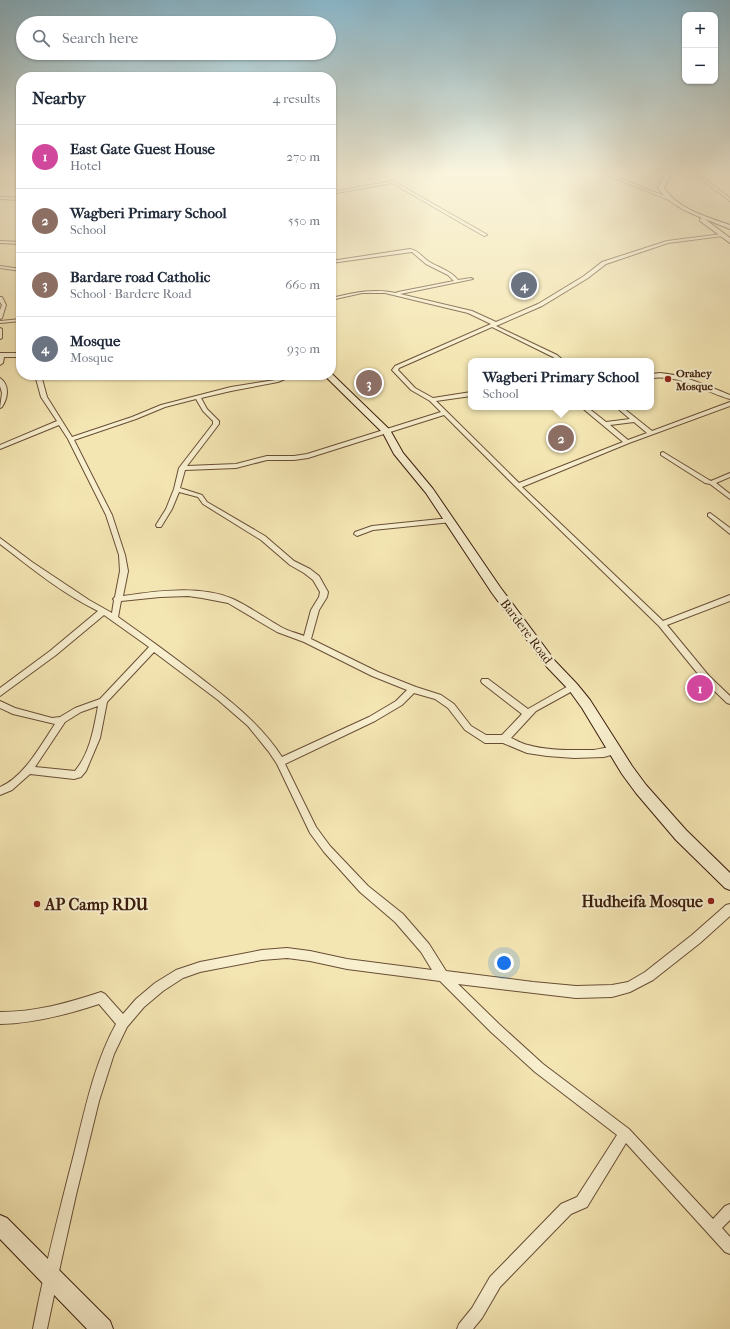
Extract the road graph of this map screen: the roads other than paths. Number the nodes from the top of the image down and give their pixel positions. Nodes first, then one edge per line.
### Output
1 (714, 236) edge
2 (0, 242) edge
3 (16, 243) edge
4 (336, 261) edge
5 (0, 267) edge
6 (16, 269) edge
7 (471, 279) dead end
8 (456, 282) junction
9 (393, 293) junction
10 (0, 298) edge
11 (336, 298) edge
12 (0, 318) edge
13 (16, 320) edge
14 (0, 322) edge
15 (493, 326) junction
16 (0, 329) edge
17 (0, 338) edge
18 (1, 354) edge
19 (16, 355) edge
20 (557, 358) edge
21 (0, 363) edge
22 (654, 376) edge
23 (0, 380) edge
24 (39, 380) edge
25 (276, 380) edge
26 (333, 380) edge
27 (468, 394) edge
28 (198, 397) junction
29 (730, 397) edge
30 (432, 400) junction
31 (730, 404) edge
32 (0, 406) edge
33 (588, 410) edge
34 (623, 410) edge
35 (444, 413) junction
36 (635, 420) junction
37 (60, 422) junction
38 (605, 424) junction
39 (387, 432) junction
40 (652, 433) junction
41 (71, 439) junction
42 (627, 442) junction
43 (0, 447) edge
44 (663, 454) dead end
45 (182, 468) junction
46 (730, 475) edge
47 (712, 483) junction
48 (518, 486) junction
49 (177, 489) junction
50 (730, 497) edge
51 (710, 515) dead end
52 (450, 520) junction
53 (159, 525) dead end
54 (730, 532) edge
55 (357, 534) dead end
56 (0, 540) edge
57 (730, 598) edge
58 (117, 599) junction
59 (104, 611) junction
60 (114, 618) junction
61 (662, 624) junction
62 (307, 640) junction
63 (154, 647) junction
64 (485, 681) dead end
65 (573, 687) junction
66 (413, 689) junction
67 (0, 693) edge
68 (103, 701) junction
69 (730, 701) edge
70 (0, 704) edge
71 (528, 714) junction
72 (62, 720) junction
73 (504, 739) junction
74 (615, 750) junction
75 (280, 762) junction
76 (27, 770) junction
77 (0, 791) edge
78 (730, 883) edge
79 (730, 909) edge
80 (443, 977) junction
81 (0, 1018) edge
82 (123, 1023) junction
83 (625, 1133) junction
84 (730, 1211) edge
85 (0, 1225) edge
86 (713, 1228) junction
87 (730, 1247) edge
88 (50, 1275) junction
89 (40, 1329) edge
90 (102, 1329) edge
91 (464, 1329) edge

1 - 15 street
2 - 3 street
4 - 8 street
5 - 6 street
7 - 8 street
8 - 9 street
9 - 11 street
9 - 15 street
10 - 12 street
13 - 14 street
15 - 20 street
15 - 30 street
16 - 17 street
18 - 19 street
18 - 21 street
22 - 29 street
23 - 32 street
24 - 37 street
25 - 28 street
26 - 39 street, Bardere Road
27 - 30 street
28 - 41 street
28 - 45 street
30 - 35 street
31 - 40 street
33 - 38 street
34 - 36 street
35 - 39 street
35 - 48 street
36 - 38 street
36 - 40 street
37 - 41 street
37 - 43 street
38 - 42 street
39 - 45 street
39 - 52 street, Bardere Road
40 - 42 street
41 - 58 street
42 - 48 street
44 - 47 street
45 - 49 street
46 - 47 street
47 - 50 street
48 - 61 street
49 - 53 street
49 - 62 street
51 - 54 street
52 - 55 street
52 - 65 street, Bardere Road
56 - 59 street
57 - 61 street
58 - 60 street
58 - 62 street
59 - 60 street
59 - 67 street
60 - 63 street
61 - 69 street
62 - 66 street
63 - 68 street
63 - 75 street
64 - 71 street
65 - 71 street
65 - 74 street, Bardere Road
66 - 73 street
66 - 75 street
68 - 72 street
68 - 76 street
70 - 72 street
71 - 73 street
72 - 76 street
73 - 74 street
74 - 78 street, Bardere Road
75 - 80 street
76 - 77 street
79 - 80 street
80 - 82 street
80 - 83 street
81 - 82 street
82 - 88 street
83 - 86 street
83 - 91 street
84 - 86 street
85 - 88 street
86 - 87 street
88 - 89 street
88 - 90 street

